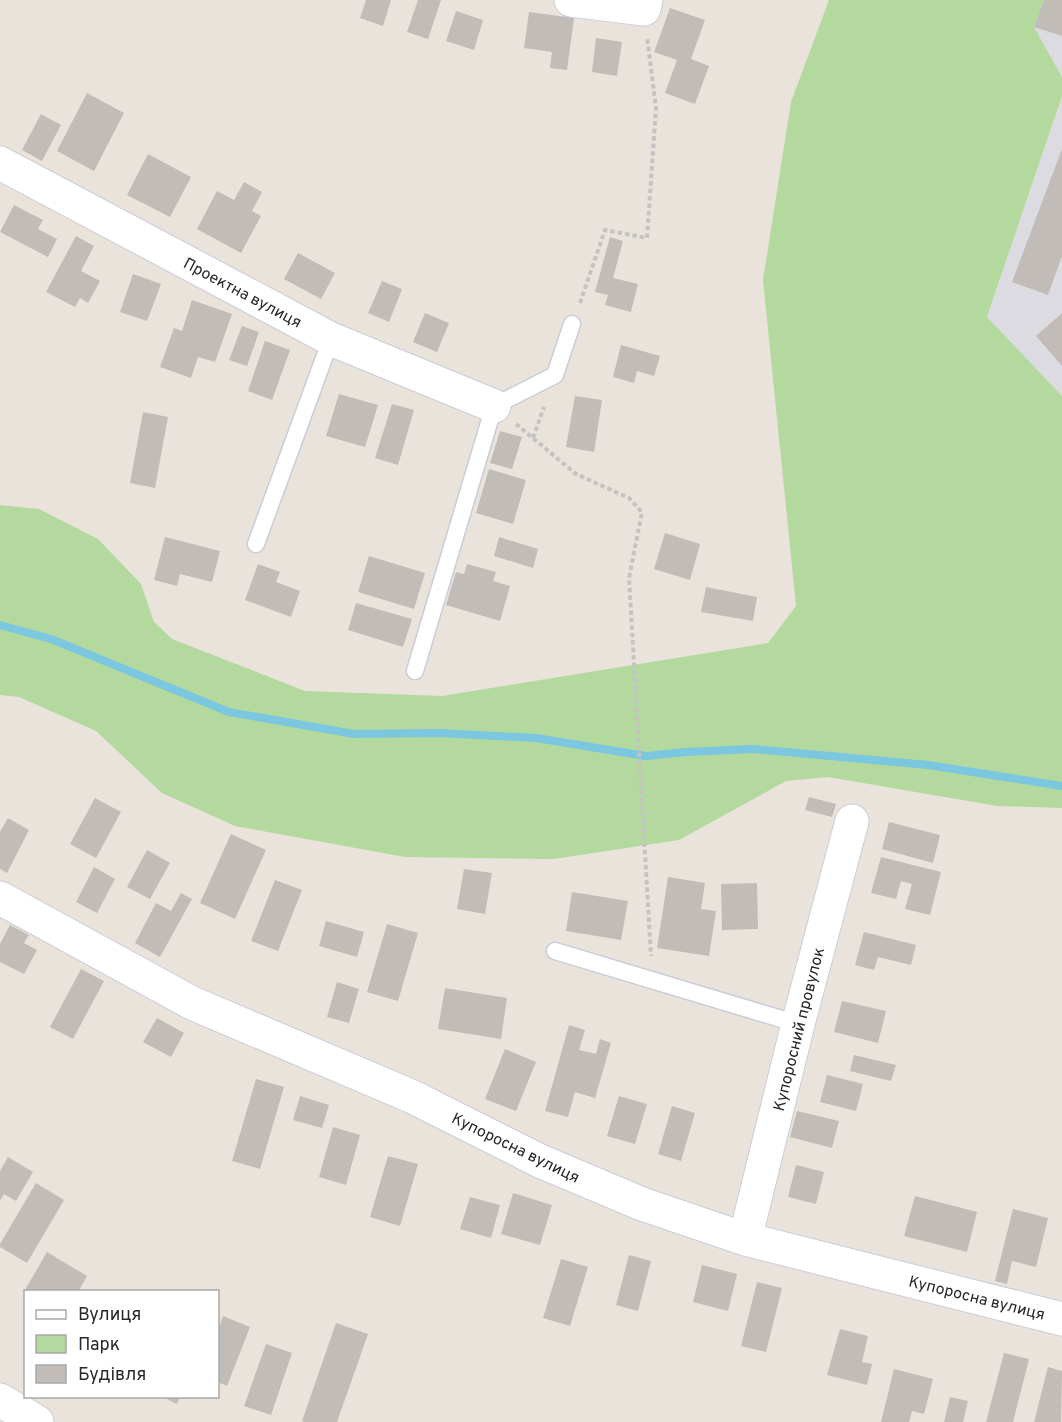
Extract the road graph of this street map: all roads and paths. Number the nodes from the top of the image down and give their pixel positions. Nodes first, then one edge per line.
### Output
1 (571, 0) edge
2 (645, 5) edge
3 (0, 163) edge
4 (572, 324) joint
5 (331, 339) junction
6 (494, 406) junction
7 (255, 544) dead end
8 (415, 671) dead end
9 (852, 821) dead end
10 (0, 898) edge
11 (555, 951) dead end
12 (653, 981) junction
13 (798, 1024) junction
14 (745, 1239) junction
15 (1062, 1319) edge
16 (0, 1400) edge
17 (37, 1422) edge

1 - 2 street
2 - 4 path
3 - 5 street, Проектна вулиця
4 - 6 lane
5 - 6 street, Проектна вулиця
5 - 7 lane
6 - 8 lane
6 - 12 path
9 - 13 street, Купоросний провулок
10 - 14 street, Купоросна вулиця
11 - 12 lane
12 - 13 lane
13 - 14 street, Купоросний провулок
14 - 15 street, Купоросна вулиця
16 - 17 street

